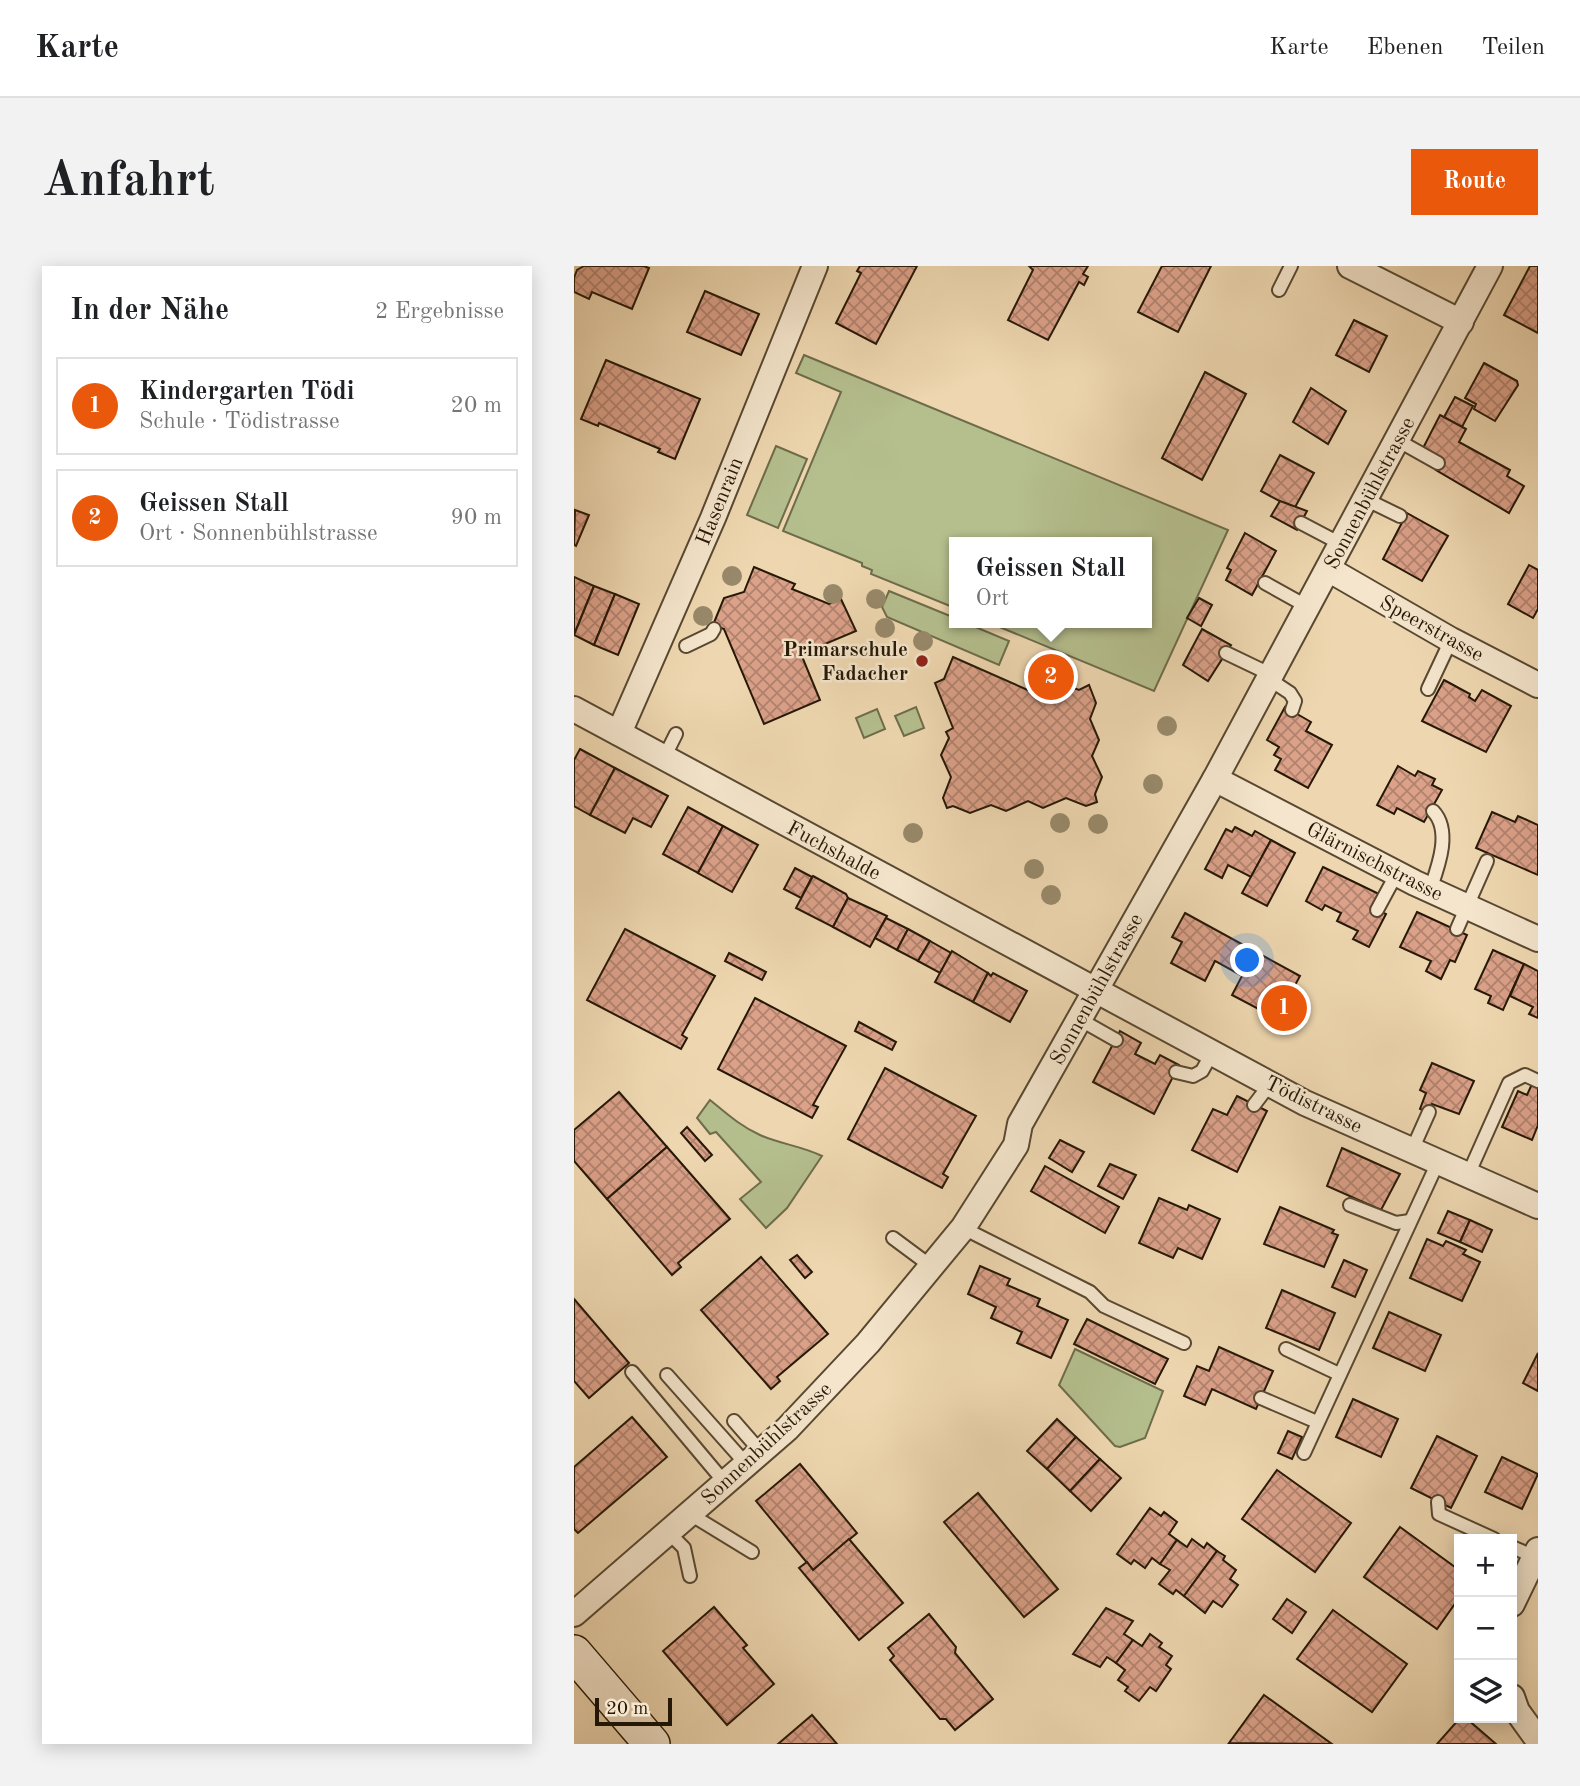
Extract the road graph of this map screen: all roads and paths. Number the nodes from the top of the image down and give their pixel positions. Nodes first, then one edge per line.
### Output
1 (815, 266) edge
2 (1291, 266) edge
3 (1350, 266) edge
4 (1490, 266) edge
5 (1279, 290) dead end
6 (1461, 322) junction
7 (1397, 440) junction
8 (1438, 463) dead end
9 (1365, 499) junction
10 (1400, 516) dead end
11 (1301, 523) dead end
12 (1341, 544) junction
13 (1328, 569) junction
14 (1265, 583) dead end
15 (1308, 607) junction
16 (715, 629) dead end
17 (662, 635) junction
18 (1451, 640) junction
19 (1226, 653) dead end
20 (1270, 677) junction
21 (1538, 685) edge
22 (1428, 689) dead end
23 (574, 709) edge
24 (1292, 709) dead end
25 (619, 733) junction
26 (676, 734) dead end
27 (664, 758) junction
28 (1215, 779) junction
29 (1433, 811) dead end
30 (1487, 862) dead end
31 (1397, 873) junction
32 (1430, 890) junction
33 (1468, 907) junction
34 (1377, 910) dead end
35 (1457, 929) dead end
36 (1538, 939) edge
37 (1096, 990) junction
38 (1079, 1019) junction
39 (1116, 1040) dead end
40 (1212, 1053) junction
41 (1176, 1072) dead end
42 (1538, 1081) edge
43 (1270, 1084) junction
44 (1254, 1105) dead end
45 (1429, 1112) dead end
46 (1412, 1150) junction
47 (1438, 1162) junction
48 (1468, 1175) junction
49 (1350, 1205) dead end
50 (1538, 1206) edge
51 (1410, 1221) junction
52 (963, 1228) junction
53 (893, 1238) dead end
54 (932, 1267) junction
55 (1184, 1343) dead end
56 (1286, 1349) dead end
57 (632, 1371) dead end
58 (1339, 1374) junction
59 (667, 1375) dead end
60 (1261, 1398) dead end
61 (734, 1422) dead end
62 (1317, 1422) junction
63 (1304, 1453) dead end
64 (754, 1459) junction
65 (726, 1484) junction
66 (1438, 1502) dead end
67 (690, 1514) junction
68 (669, 1533) junction
69 (1483, 1534) edge
70 (1517, 1548) edge
71 (752, 1552) dead end
72 (1536, 1553) edge
73 (690, 1576) dead end
74 (1515, 1597) edge
75 (574, 1614) edge
76 (574, 1653) edge
77 (1517, 1711) edge
78 (1538, 1740) edge
79 (652, 1744) edge

1 - 17 street, Hasenrain
2 - 5 lane
3 - 6 street
4 - 6 street, Sonnenbühlstrasse
6 - 7 street, Sonnenbühlstrasse
7 - 8 lane
7 - 9 street, Sonnenbühlstrasse
9 - 10 lane
9 - 12 street, Sonnenbühlstrasse
11 - 12 lane
12 - 13 street, Sonnenbühlstrasse
13 - 15 street, Sonnenbühlstrasse
13 - 18 street, Speerstrasse
14 - 15 lane
15 - 20 street, Sonnenbühlstrasse
16 - 17 lane
17 - 25 street, Hasenrain
18 - 21 street, Speerstrasse
18 - 22 lane
19 - 20 lane
20 - 24 lane
20 - 28 street, Sonnenbühlstrasse
23 - 25 street, Fuchshalde
25 - 27 street, Fuchshalde
26 - 27 lane
27 - 37 street, Fuchshalde
28 - 31 street, Glärnischstrasse
28 - 37 street, Sonnenbühlstrasse
29 - 32 lane
30 - 33 lane
31 - 32 street, Glärnischstrasse
31 - 34 lane
32 - 33 street, Glärnischstrasse
33 - 35 lane
33 - 36 street, Glärnischstrasse
37 - 38 street, Sonnenbühlstrasse
37 - 40 street, Tödistrasse
38 - 39 lane
38 - 52 street, Sonnenbühlstrasse
40 - 41 lane
40 - 43 street, Tödistrasse
42 - 48 lane
43 - 44 lane
43 - 46 street, Tödistrasse
45 - 46 lane
46 - 47 street, Tödistrasse
47 - 48 street, Tödistrasse
47 - 51 lane
48 - 50 street, Tödistrasse
49 - 51 lane
51 - 58 lane
52 - 54 street, Sonnenbühlstrasse
52 - 55 lane
53 - 54 lane
54 - 64 street, Sonnenbühlstrasse
56 - 58 lane
57 - 65 lane
58 - 62 lane
59 - 64 lane
60 - 62 lane
61 - 64 lane
62 - 63 lane
64 - 65 street, Sonnenbühlstrasse
65 - 67 street, Sonnenbühlstrasse
66 - 69 lane
67 - 68 street, Sonnenbühlstrasse
67 - 71 lane
68 - 73 lane
68 - 75 street, Sonnenbühlstrasse
70 - 72 lane
72 - 74 street
76 - 79 street
77 - 78 street

